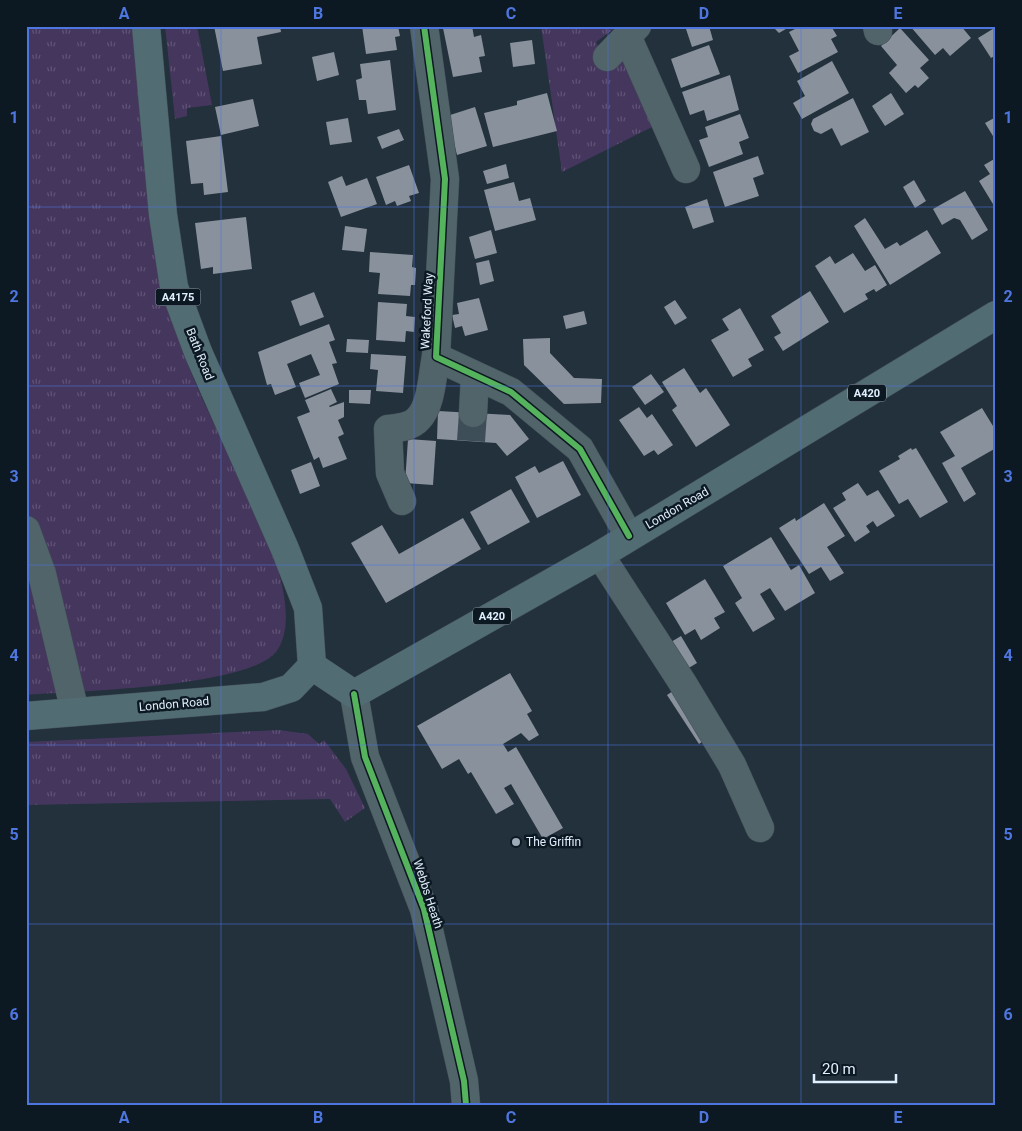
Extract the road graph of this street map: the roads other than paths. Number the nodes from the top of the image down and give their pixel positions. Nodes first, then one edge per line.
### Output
1 (146, 26) edge
2 (424, 26) edge
3 (632, 31) edge
4 (607, 56) dead end
5 (686, 169) dead end
6 (996, 314) edge
7 (436, 357) junction
8 (475, 376) junction
9 (473, 412) tunnel mouth
10 (402, 501) dead end
11 (26, 530) edge
12 (629, 536) junction
13 (600, 555) junction
14 (312, 666) junction
15 (354, 694) junction
16 (74, 712) junction
17 (31, 719) edge
18 (760, 828) dead end
19 (466, 1105) edge

1 - 14 main road, Bath Road / A4175
2 - 7 street, Wakeford Way
3 - 4 street
3 - 5 street
6 - 12 main road, London Road / A420
7 - 8 street, Wakeford Way
7 - 10 street
8 - 9 street
8 - 12 street, Wakeford Way
11 - 16 street
12 - 13 main road, London Road / A420
13 - 15 main road, London Road / A420
13 - 18 street
14 - 15 main road
14 - 16 main road, London Road
15 - 19 street, Webbs Heath
16 - 17 main road, London Road

